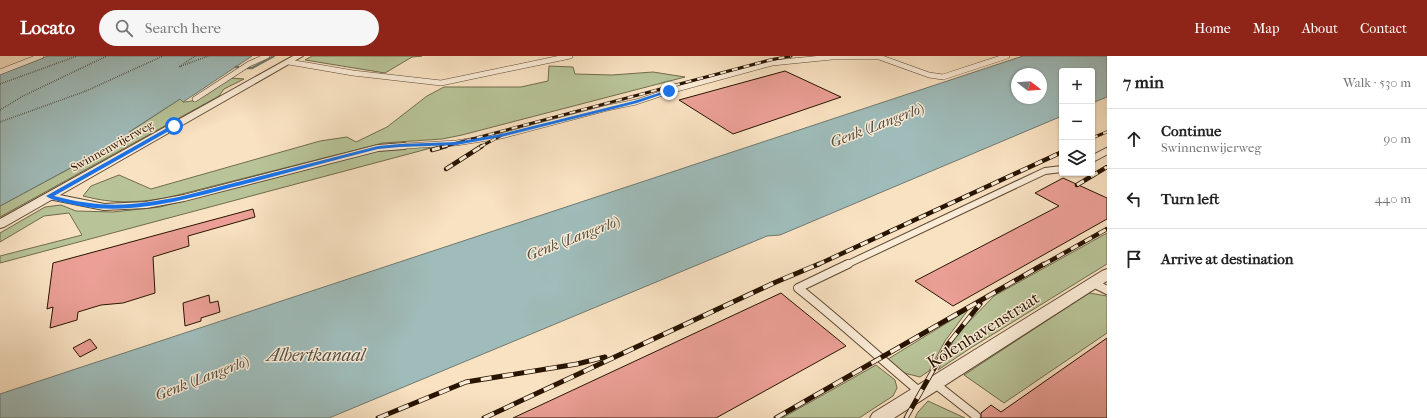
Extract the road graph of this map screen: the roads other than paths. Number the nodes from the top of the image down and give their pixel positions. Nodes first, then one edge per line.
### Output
1 (42, 56) edge
2 (267, 56) edge
3 (300, 56) edge
4 (570, 56) edge
5 (1008, 56) edge
6 (289, 62) junction
7 (0, 72) edge
8 (195, 99) dead end
9 (1107, 151) edge
10 (1095, 157) edge
11 (1059, 169) edge
12 (49, 196) junction
13 (0, 224) edge
14 (1107, 274) edge
15 (1100, 287) edge
16 (934, 383) junction
17 (920, 392) junction
18 (976, 416) dead end
19 (879, 418) edge

1 - 7 lane
2 - 8 lane
3 - 6 street, Swinnenwijerweg
4 - 6 lane
5 - 12 lane
6 - 12 street, Swinnenwijerweg
9 - 10 lane
11 - 17 lane
12 - 13 street, Swinnenwijerweg
14 - 15 street, Kolenhavenstraat
15 - 16 street, Kolenhavenstraat
16 - 17 street, Kolenhavenstraat
16 - 18 lane
17 - 19 street, Kolenhavenstraat

